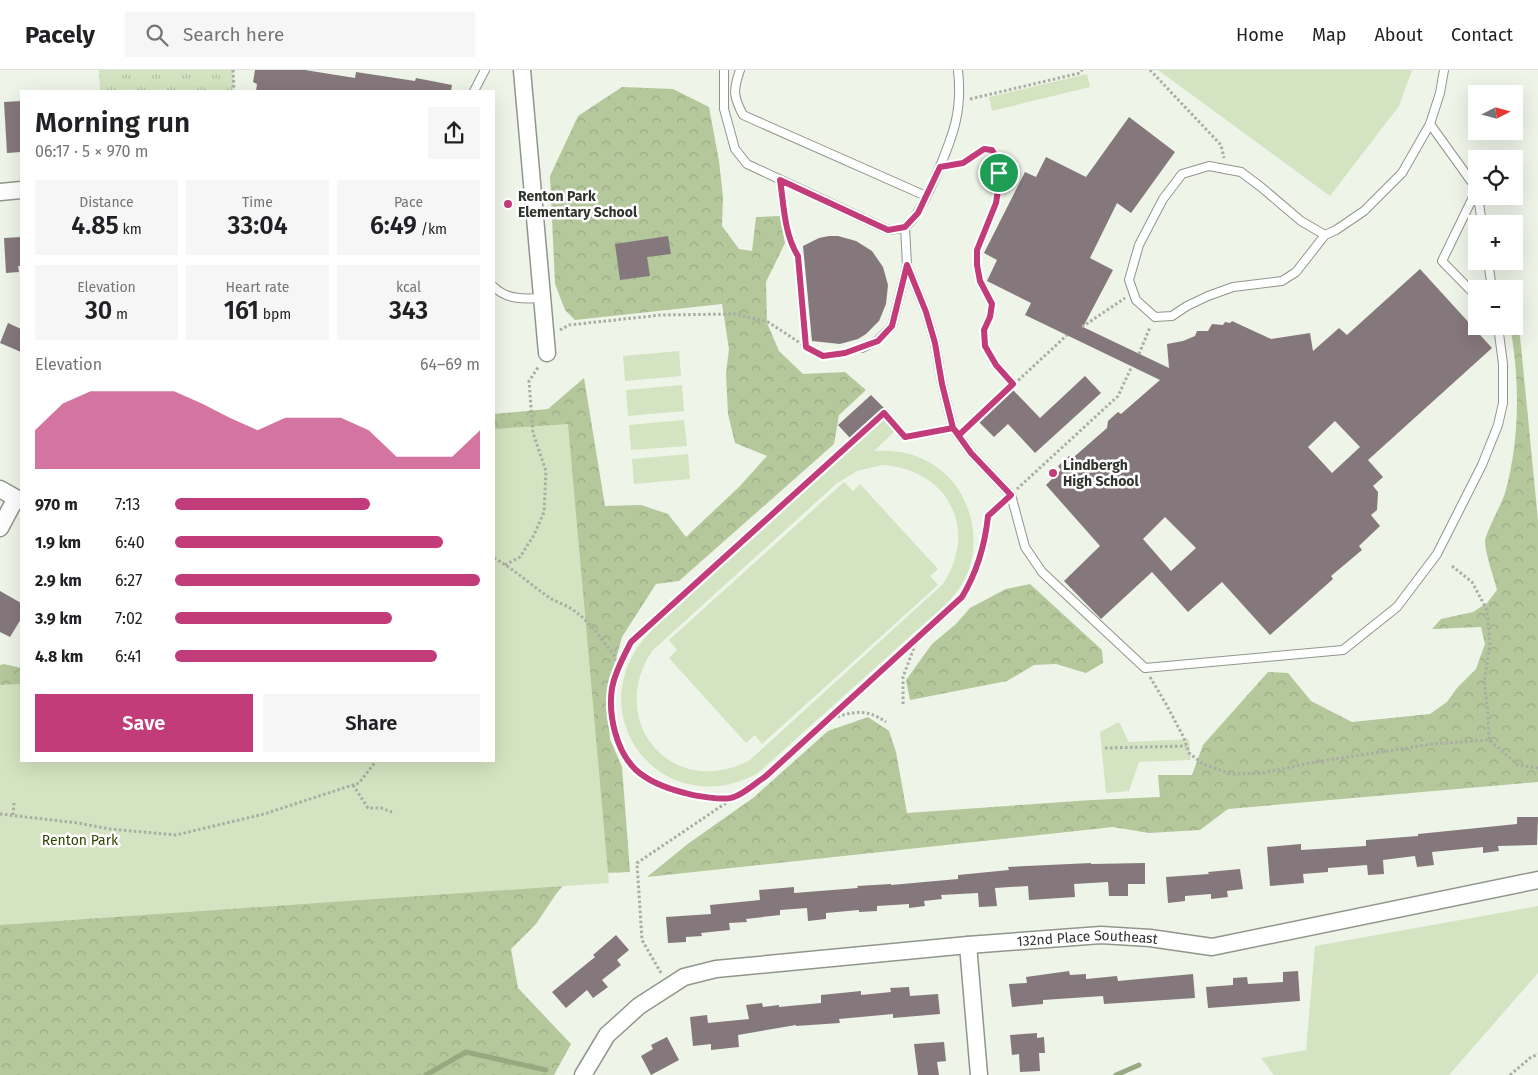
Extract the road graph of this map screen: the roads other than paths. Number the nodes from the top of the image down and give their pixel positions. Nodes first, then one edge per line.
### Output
1 (485, 70) edge
2 (522, 70) edge
3 (724, 70) edge
4 (740, 70) edge
5 (958, 70) edge
6 (1444, 70) edge
7 (474, 90) edge
8 (1430, 124) junction
9 (1468, 179) edge
10 (20, 190) edge
11 (0, 192) edge
12 (926, 196) junction
13 (1469, 205) edge
14 (905, 227) junction
15 (1325, 235) junction
16 (907, 265) junction
17 (495, 288) edge
18 (1468, 288) edge
19 (542, 298) junction
20 (1499, 335) edge
21 (547, 346) road end
22 (862, 348) road end
23 (0, 488) edge
24 (19, 500) edge
25 (0, 528) edge
26 (1538, 880) edge
27 (968, 945) junction
28 (583, 1075) edge
29 (979, 1075) edge

1 - 7 lane
2 - 19 street
3 - 14 lane
4 - 12 lane
5 - 12 lane
6 - 8 lane
8 - 9 lane
8 - 15 lane
10 - 11 street
12 - 14 lane
13 - 18 lane
14 - 16 lane
15 - 15 lane
16 - 20 lane
16 - 22 lane
17 - 19 lane
19 - 21 street
23 - 24 street
24 - 25 street
26 - 27 street, 132nd Place Southeast
27 - 28 street, 132nd Place Southeast
27 - 29 street

